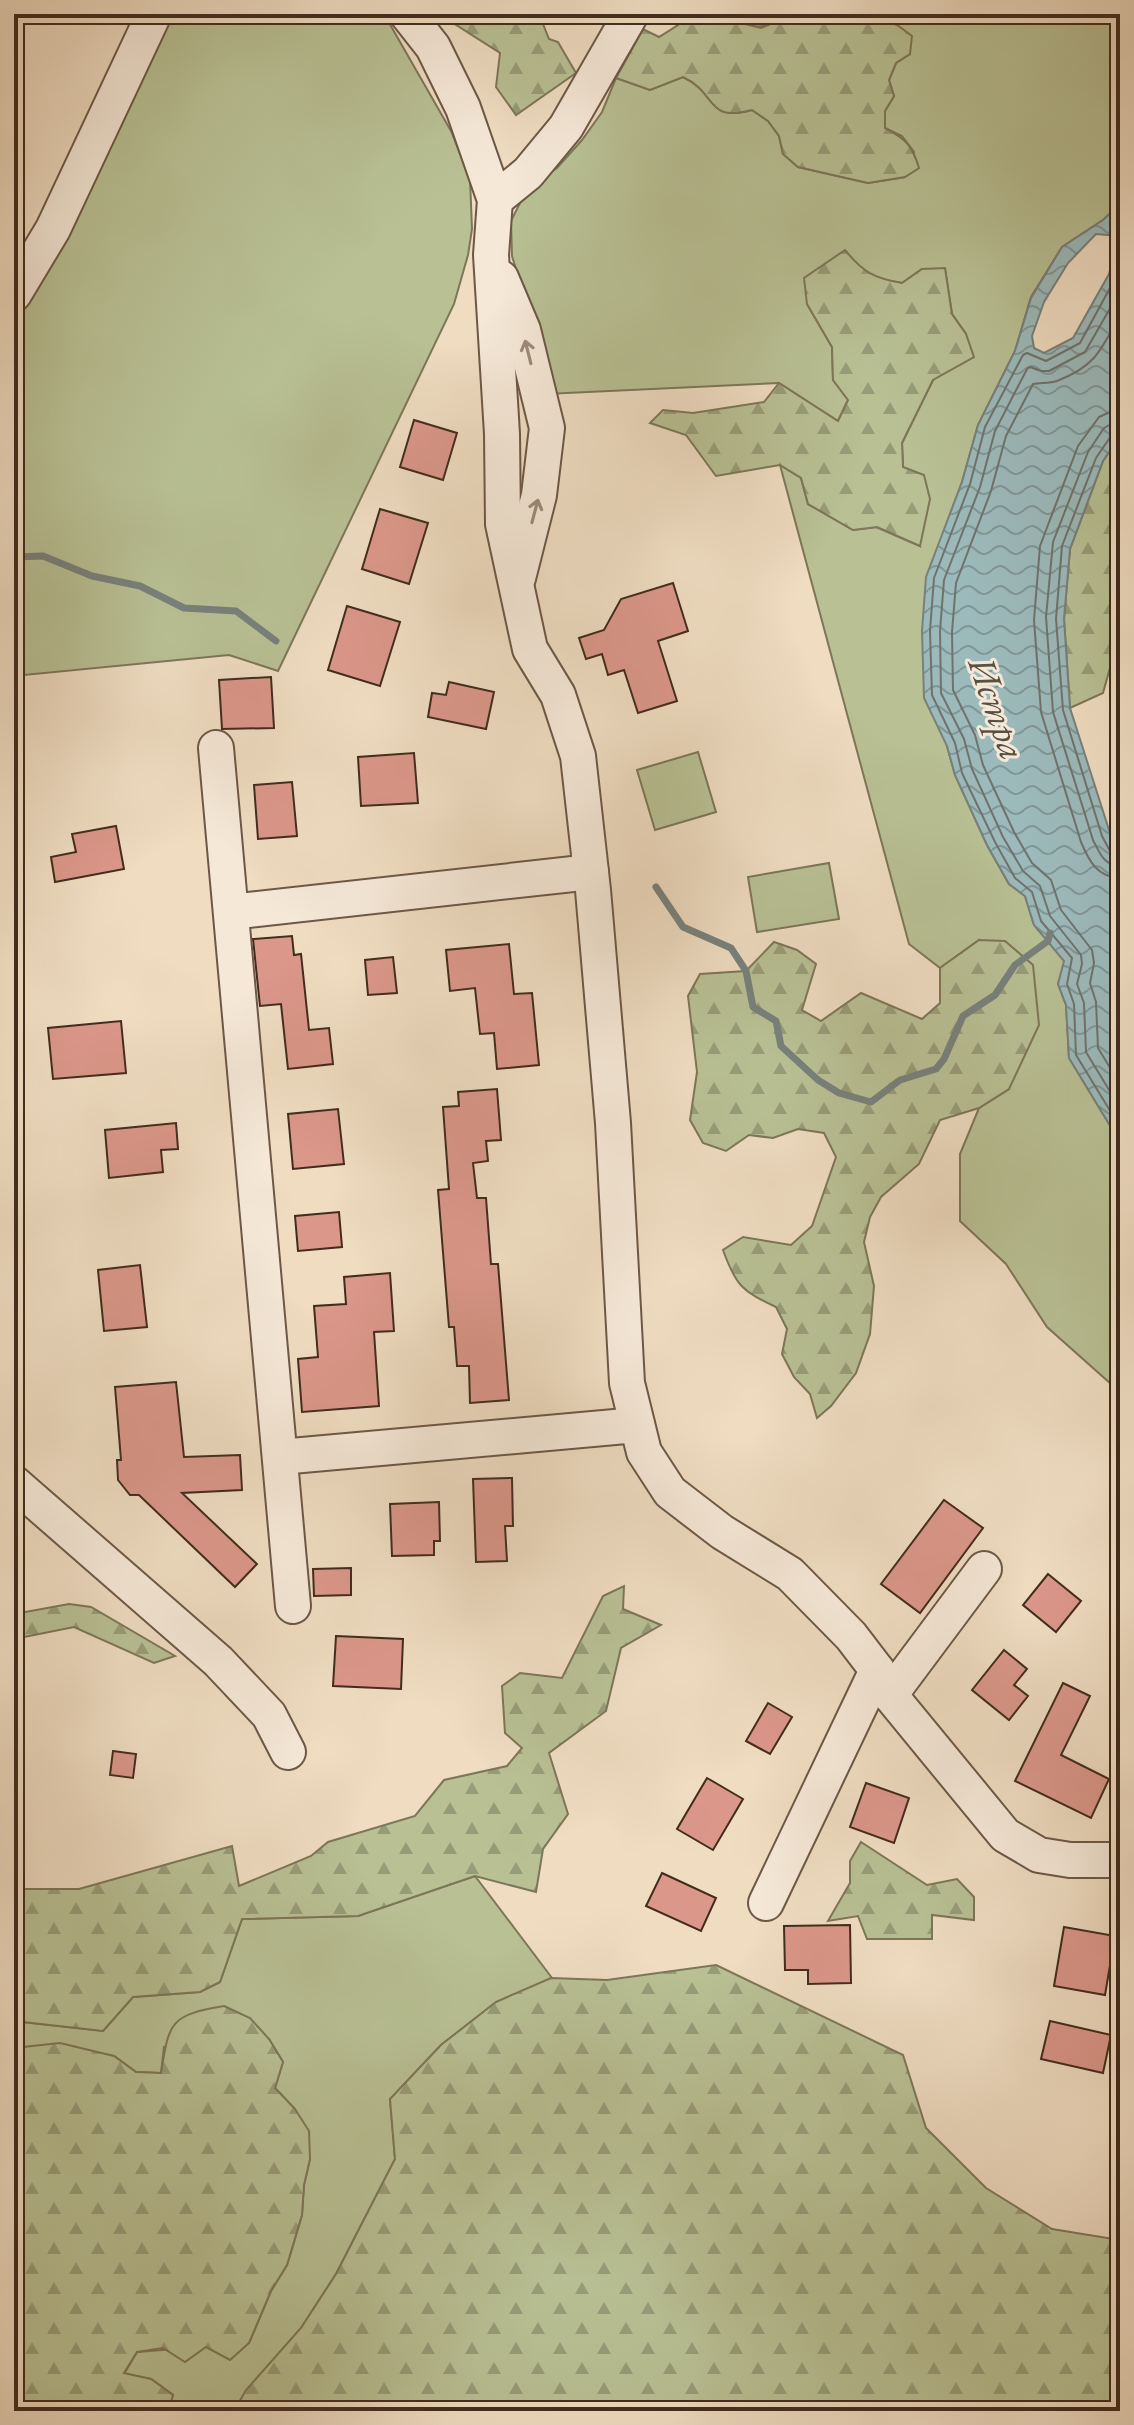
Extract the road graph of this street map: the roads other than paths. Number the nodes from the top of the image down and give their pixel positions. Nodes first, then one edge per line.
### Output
1 (154, 14) edge
2 (407, 14) edge
3 (631, 14) edge
4 (495, 200) junction
5 (14, 294) edge
6 (216, 748) dead end
7 (591, 872) junction
8 (231, 912) junction
9 (637, 1425) junction
10 (280, 1457) junction
11 (14, 1483) edge
12 (984, 1569) dead end
13 (293, 1606) dead end
14 (884, 1682) junction
15 (288, 1752) dead end
16 (1120, 1860) edge
17 (766, 1903) dead end

1 - 5 street
2 - 4 street
3 - 4 street
4 - 7 street
6 - 8 street
7 - 8 street
7 - 9 street
8 - 10 street
9 - 10 street
9 - 14 street
10 - 13 street
11 - 15 street
12 - 14 street
14 - 16 street
14 - 17 street

